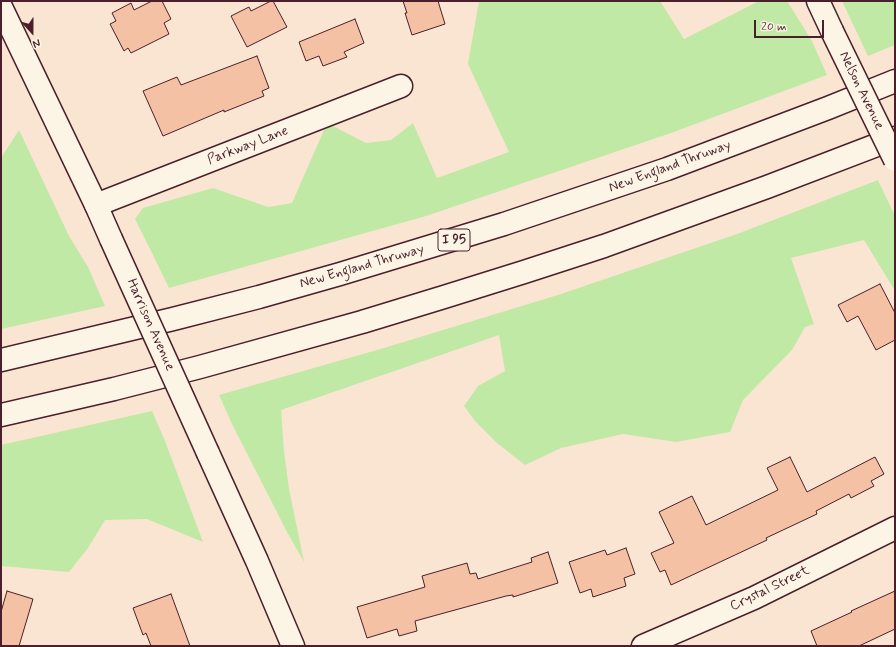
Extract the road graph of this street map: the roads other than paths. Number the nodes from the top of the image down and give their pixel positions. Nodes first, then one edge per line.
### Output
1 (818, 1) edge
2 (1, 7) edge
3 (895, 81) edge
4 (401, 86) dead end
5 (895, 138) edge
6 (895, 160) edge
7 (96, 205) junction
8 (1, 360) edge
9 (1, 415) edge
10 (895, 528) edge
11 (293, 646) edge
12 (643, 646) edge

1 - 6 main road, Nelson Avenue, bridge
2 - 7 main road, Harrison Avenue
3 - 8 main road, New England Thruway / I 95
4 - 7 main road, Parkway Lane
5 - 9 main road
7 - 11 main road, Harrison Avenue, bridge
10 - 12 main road, Crystal Street

